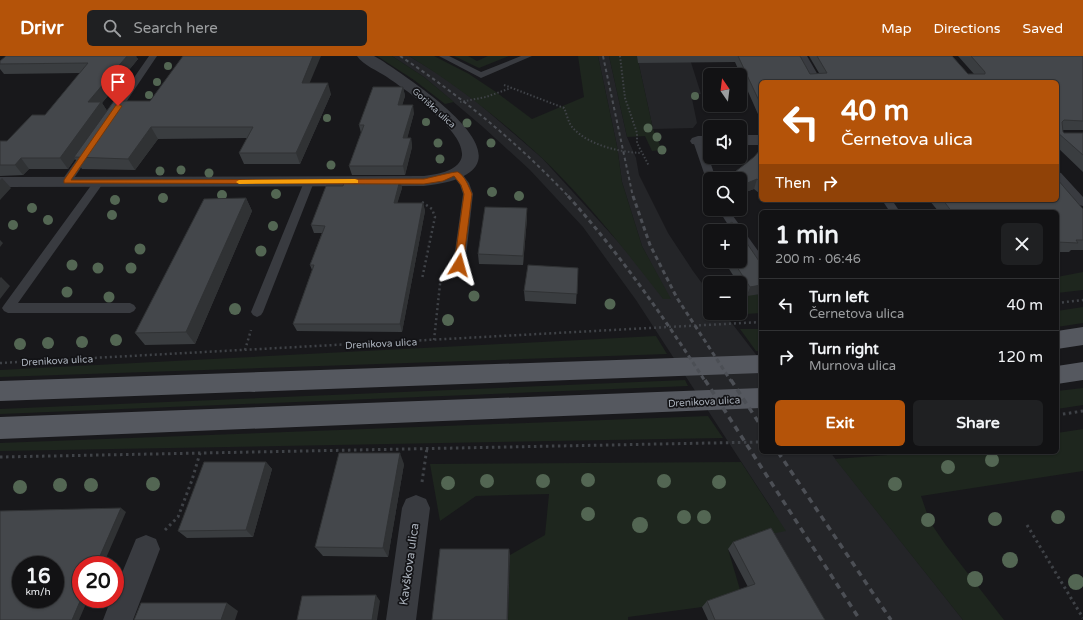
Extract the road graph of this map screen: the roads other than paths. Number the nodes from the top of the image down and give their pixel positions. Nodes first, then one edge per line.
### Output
1 (153, 56) edge
2 (364, 56) edge
3 (443, 56) edge
4 (528, 56) edge
5 (800, 56) edge
6 (814, 80) edge
7 (105, 125) edge
8 (747, 140) edge
9 (759, 140) edge
10 (92, 144) edge
11 (456, 174) junction
12 (1059, 177) edge
13 (0, 182) edge
14 (66, 182) junction
15 (99, 182) junction
16 (309, 182) junction
17 (1083, 203) edge
18 (747, 244) edge
19 (759, 261) edge
20 (459, 265) dead end
21 (130, 308) dead end
22 (257, 312) dead end
23 (1083, 336) edge
24 (1059, 340) edge
25 (759, 364) edge
26 (1083, 371) edge
27 (1059, 375) edge
28 (0, 391) edge
29 (759, 398) edge
30 (0, 428) edge
31 (416, 508) dead end
32 (146, 549) road end
33 (118, 620) edge
34 (401, 620) edge

1 - 7 lane
2 - 11 street, Goriška ulica
3 - 4 lane
5 - 6 street
8 - 9 street
10 - 14 lane
11 - 16 street
11 - 20 lane
12 - 17 lane
13 - 14 street
14 - 15 street
15 - 16 street
15 - 21 lane
16 - 22 lane
18 - 19 lane
23 - 24 main road
25 - 28 main road
26 - 27 main road
29 - 30 main road, Drenikova ulica
31 - 34 street, Kavškova ulica
32 - 33 street

